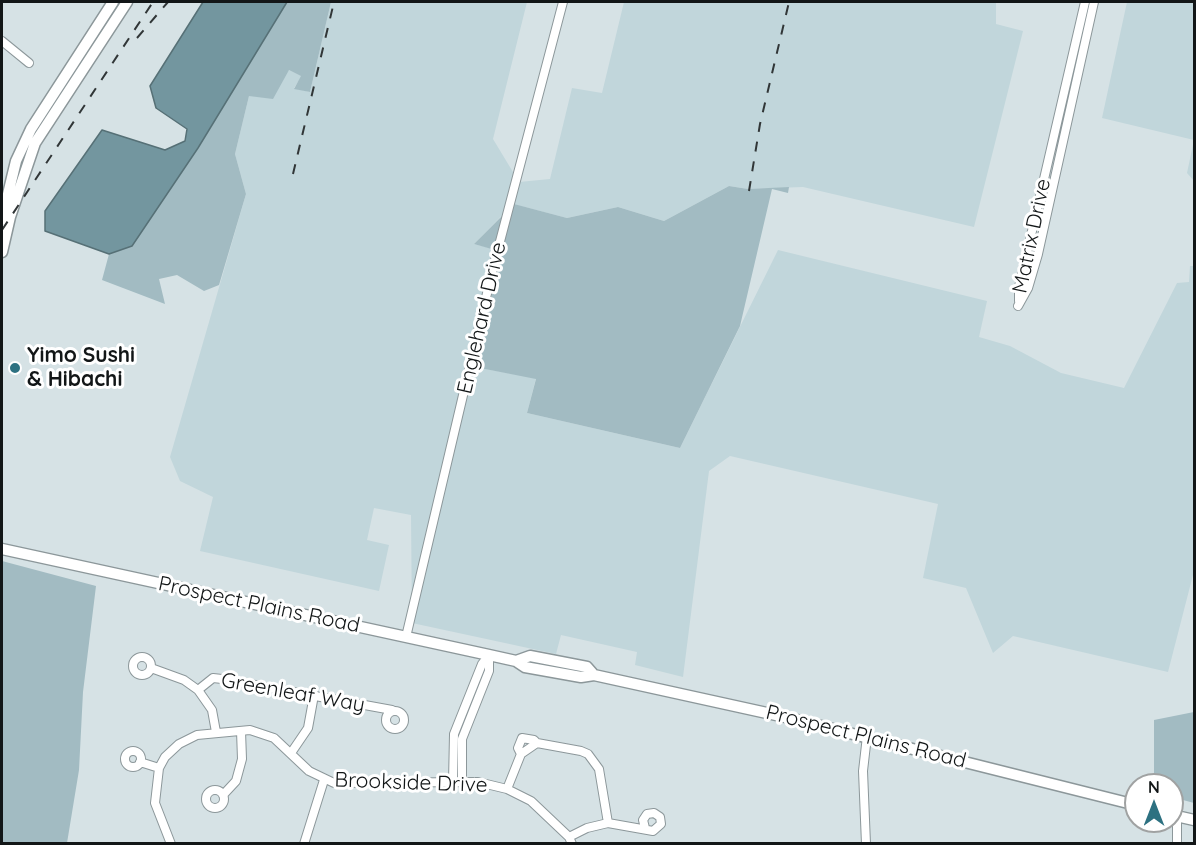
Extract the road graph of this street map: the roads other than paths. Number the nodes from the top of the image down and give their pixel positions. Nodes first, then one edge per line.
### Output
1 (113, 2) edge
2 (127, 2) edge
3 (563, 2) edge
4 (1085, 2) edge
5 (1094, 2) edge
6 (2, 41) edge
7 (30, 63) dead end
8 (2, 219) edge
9 (2, 252) edge
10 (2, 549) edge
11 (406, 637) junction
12 (489, 655) junction
13 (151, 668) dead end
14 (198, 690) junction
15 (314, 695) junction
16 (392, 710) dead end
17 (241, 731) junction
18 (216, 732) junction
19 (867, 736) junction
20 (537, 743) junction
21 (291, 753) junction
22 (521, 754) junction
23 (140, 762) dead end
24 (159, 768) junction
25 (324, 780) junction
26 (453, 782) junction
27 (462, 782) junction
28 (507, 789) junction
29 (223, 795) dead end
30 (1124, 803) edge
31 (608, 823) junction
32 (645, 828) dead end
33 (570, 840) edge
34 (168, 842) edge
35 (304, 843) edge
36 (866, 843) edge

1 - 8 street
2 - 9 street
3 - 11 street, Englehard Drive
4 - 5 street, Matrix Drive
6 - 7 street
10 - 11 street, Prospect Plains Road
11 - 12 street, Prospect Plains Road
12 - 19 street, Prospect Plains Road
12 - 26 street
12 - 27 street
13 - 14 street
14 - 15 street, Greenleaf Way
14 - 18 street
15 - 16 street, Greenleaf Way
15 - 21 street
17 - 18 street, Brookside Drive
17 - 21 street, Brookside Drive
17 - 29 street
18 - 24 street, Brookside Drive
19 - 30 street, Prospect Plains Road
19 - 36 street
20 - 22 street
20 - 22 street
20 - 31 street
21 - 25 street, Brookside Drive
22 - 28 street
23 - 24 street
24 - 34 street
25 - 26 street, Brookside Drive
25 - 35 street
26 - 27 street, Brookside Drive
27 - 28 street, Brookside Drive
28 - 33 street, Brookside Drive
31 - 32 street
31 - 33 street

